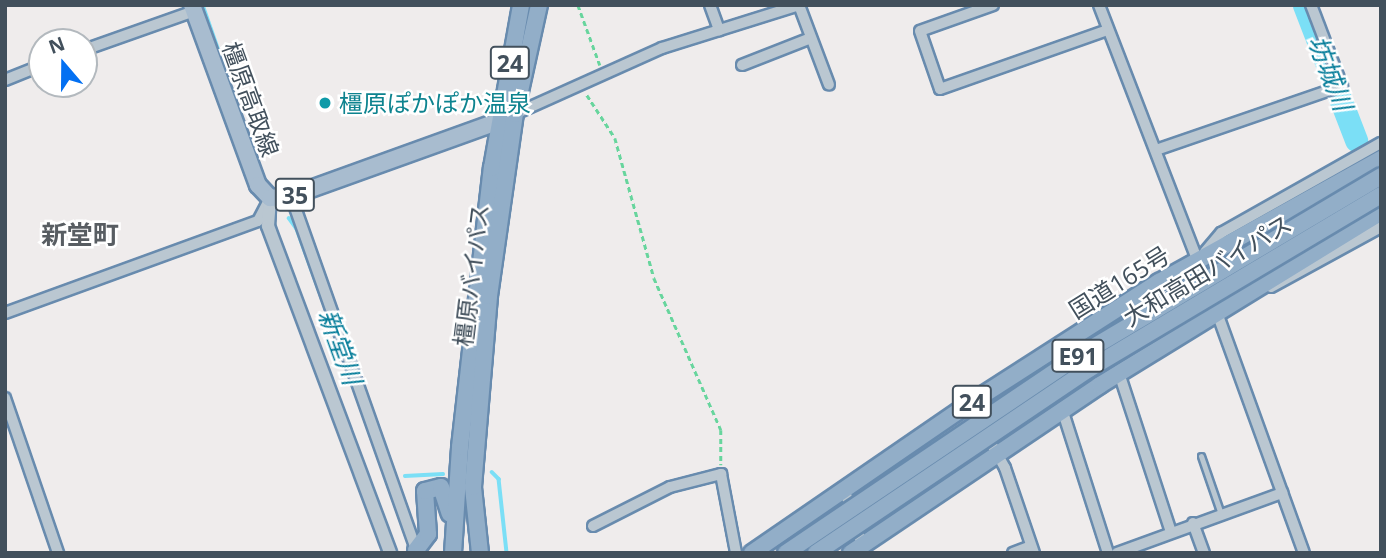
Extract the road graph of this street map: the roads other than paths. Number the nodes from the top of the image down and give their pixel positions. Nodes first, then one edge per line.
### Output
1 (521, 5) edge
2 (539, 5) edge
3 (710, 5) edge
4 (799, 5) edge
5 (993, 5) edge
6 (1098, 5) edge
7 (1311, 5) edge
8 (193, 8) edge
9 (777, 8) edge
10 (719, 30) junction
11 (1108, 30) junction
12 (811, 38) junction
13 (98, 45) edge
14 (742, 65) dead end
15 (28, 71) edge
16 (5, 80) edge
17 (829, 85) dead end
18 (508, 118) junction
19 (1381, 143) edge
20 (1156, 150) junction
21 (1381, 159) edge
22 (1381, 176) edge
23 (1381, 195) edge
24 (290, 196) junction
25 (270, 198) junction
26 (1381, 212) edge
27 (1381, 227) edge
28 (1198, 261) junction
29 (1234, 301) junction
30 (1216, 311) junction
31 (5, 313) edge
32 (1070, 338) junction
33 (1119, 373) junction
34 (1100, 385) junction
35 (5, 398) edge
36 (969, 404) junction
37 (1062, 409) junction
38 (997, 452) junction
39 (1201, 456) dead end
40 (844, 488) junction
41 (1282, 493) junction
42 (1221, 514) junction
43 (1193, 523) junction
44 (593, 526) dead end
45 (453, 530) junction
46 (1171, 532) junction
47 (858, 550) edge
48 (1032, 550) edge
49 (417, 551) edge
50 (1122, 552) edge
51 (58, 553) edge
52 (390, 553) edge
53 (453, 553) edge
54 (480, 553) edge
55 (736, 553) edge
56 (752, 553) edge
57 (786, 553) edge
58 (816, 553) edge
59 (1013, 553) edge
60 (1108, 553) edge
61 (1204, 553) edge
62 (1304, 553) edge

1 - 18 highway, 橿原バイパス / 24
2 - 18 highway, 橿原バイパス / 24
3 - 10 street
4 - 9 street
4 - 12 street
5 - 11 street
6 - 11 street
7 - 20 street
8 - 13 street
8 - 25 main road, 橿原高取線 / 35
9 - 10 street
10 - 18 street
11 - 20 street
12 - 14 street
12 - 17 street
15 - 16 street
18 - 24 main road, 35
18 - 45 highway, 橿原バイパス / 24
18 - 54 highway, 橿原バイパス / 24
19 - 28 street
20 - 28 street
21 - 28 highway, 国道165号 / 24
22 - 57 highway, 大和高田バイパス / E91, bridge
23 - 58 highway, 大和高田バイパス / E91, bridge
24 - 25 main road, 35
24 - 49 street
25 - 31 street
25 - 52 street
26 - 29 highway, 24
27 - 29 street
28 - 30 street
28 - 32 highway, 国道165号 / 24
29 - 30 highway, 24
30 - 33 highway, 24
30 - 41 street
32 - 34 street
32 - 36 highway, 国道165号 / 24
33 - 34 highway, 24
33 - 46 street
34 - 37 highway, 24
35 - 51 street
36 - 38 street
36 - 40 highway, 国道165号 / 24
37 - 38 highway, 24
37 - 60 street
38 - 47 highway, 24
38 - 48 street
39 - 42 lane
40 - 47 street
40 - 56 highway, 国道165号 / 24
41 - 42 street
41 - 62 street
42 - 43 street
43 - 46 street
43 - 61 street
44 - 55 street
45 - 49 highway
45 - 53 highway, 橿原バイパス / 24
46 - 50 street
48 - 59 street

